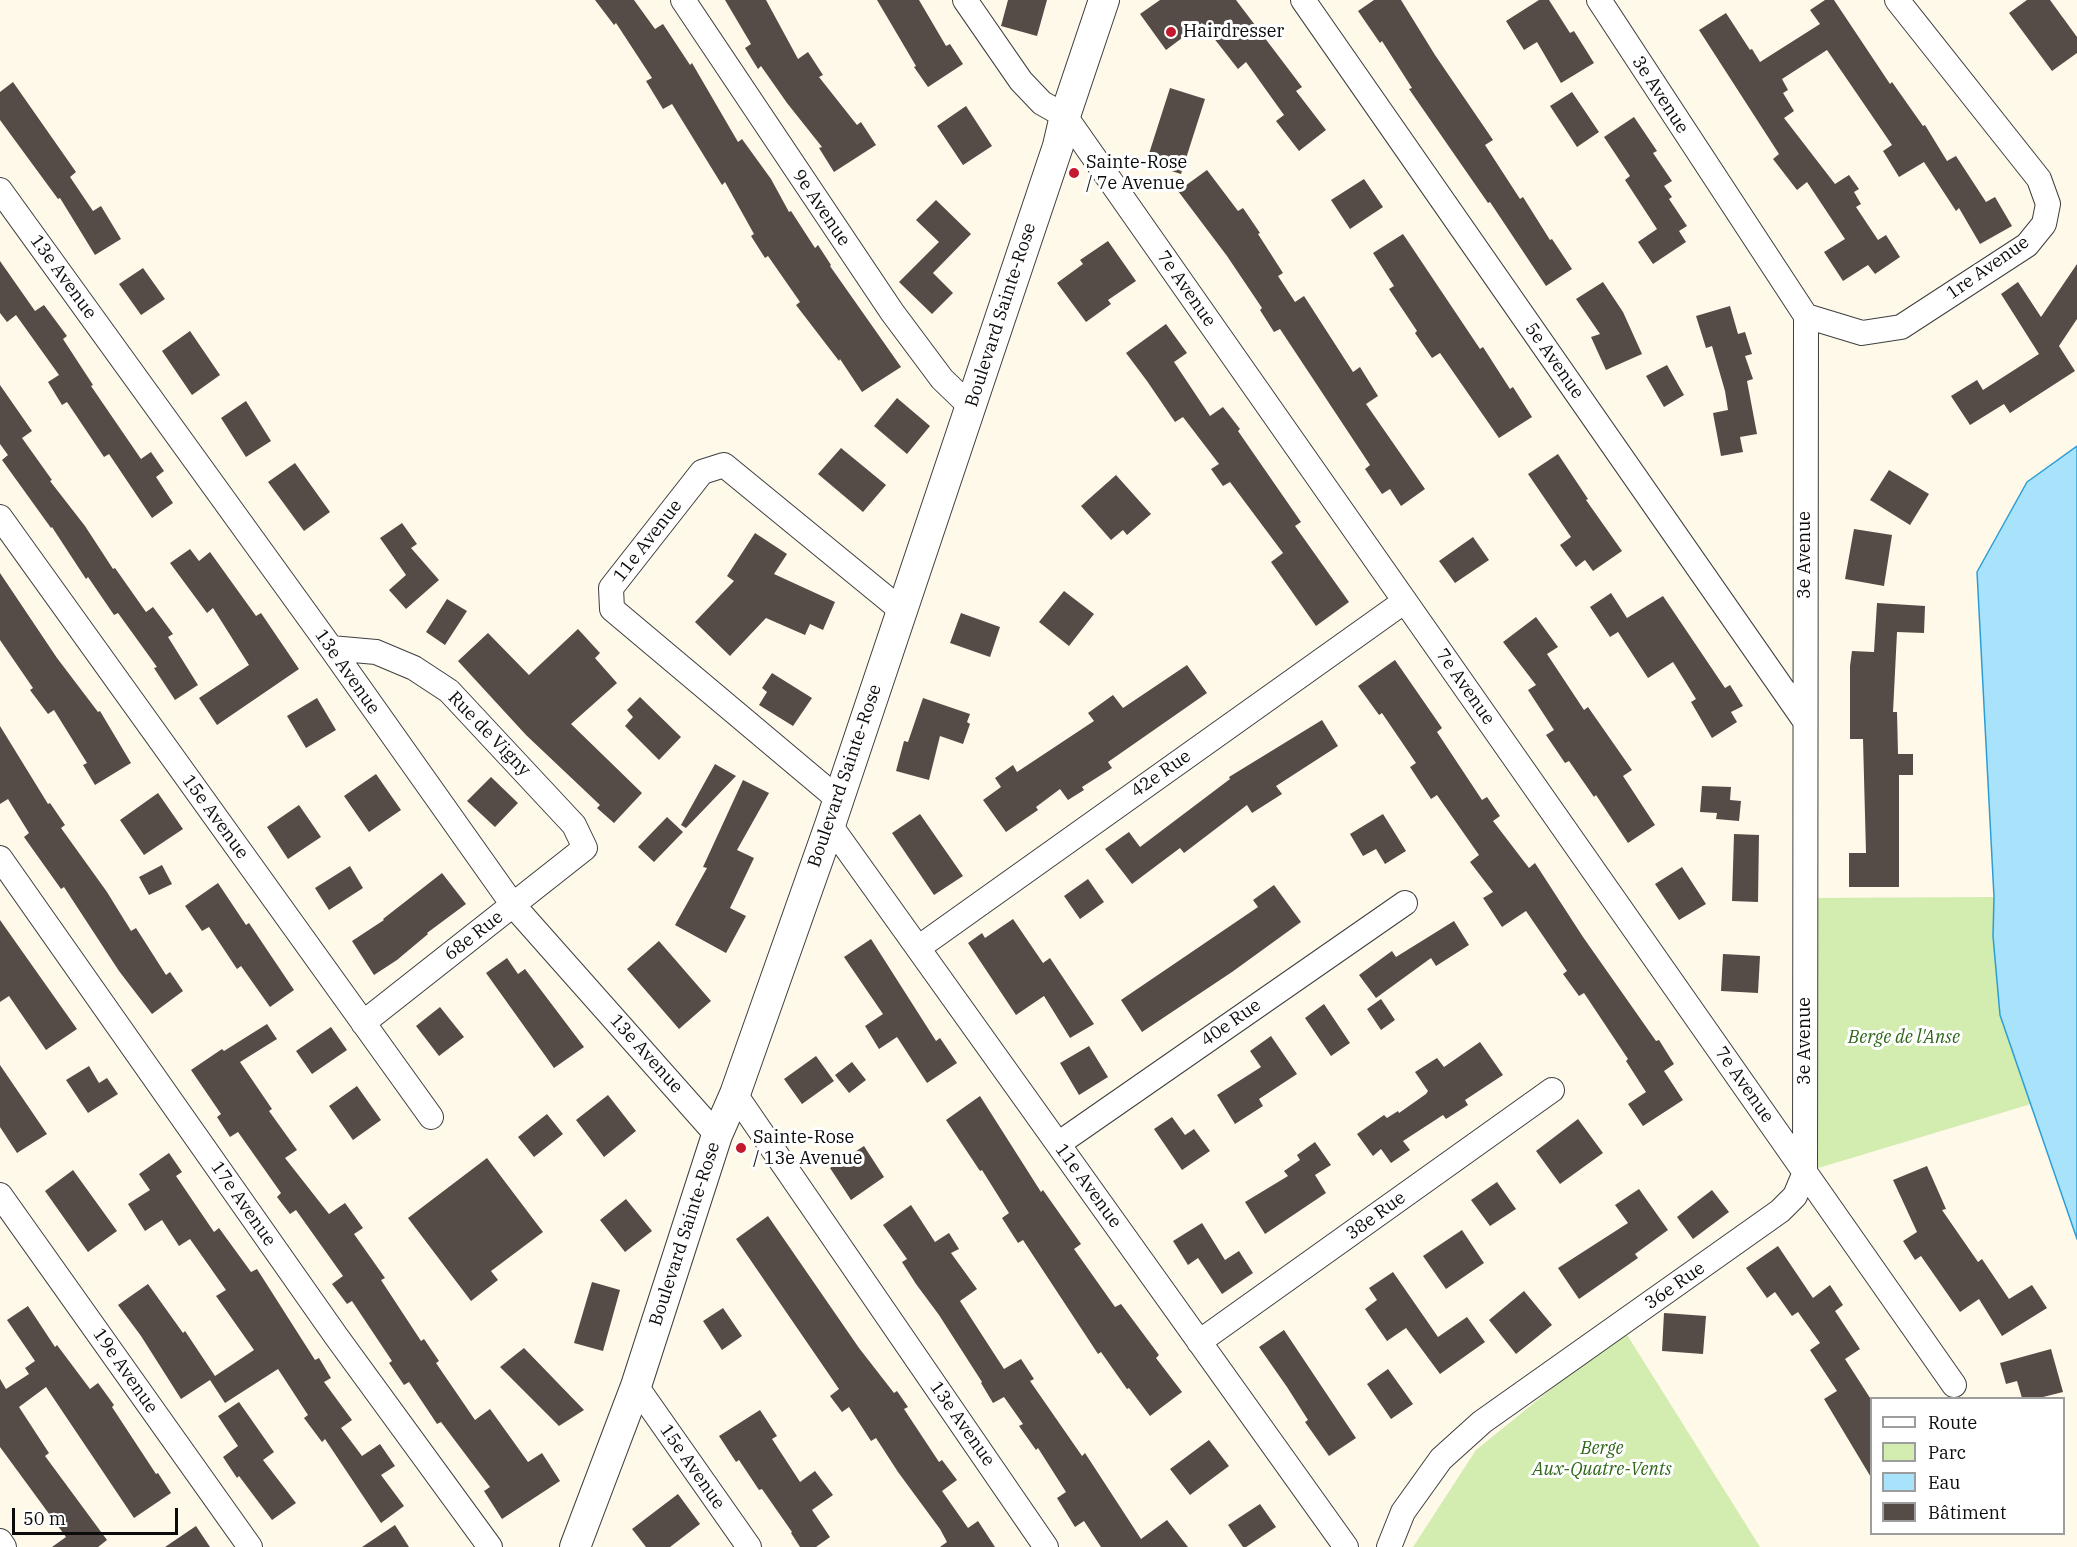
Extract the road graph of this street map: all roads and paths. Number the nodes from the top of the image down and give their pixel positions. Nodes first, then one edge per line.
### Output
1 (682, 0) edge
2 (965, 0) edge
3 (1104, 0) edge
4 (1302, 0) edge
5 (1599, 0) edge
6 (1898, 0) edge
7 (1065, 116) junction
8 (0, 190) edge
9 (1806, 316) junction
10 (971, 407) junction
11 (0, 517) edge
12 (1405, 601) junction
13 (901, 610) junction
14 (331, 648) junction
15 (1805, 722) junction
16 (834, 812) junction
17 (585, 848) joint
18 (0, 858) edge
19 (1405, 903) dead end
20 (513, 905) junction
21 (918, 948) junction
22 (363, 1023) junction
23 (1552, 1090) dead end
24 (735, 1094) junction
25 (431, 1117) dead end
26 (717, 1135) junction
27 (1058, 1144) junction
28 (1805, 1172) junction
29 (0, 1195) edge
30 (1199, 1342) junction
31 (1954, 1385) dead end
32 (636, 1386) junction
33 (0, 1541) edge
34 (4, 1547) edge
35 (250, 1547) edge
36 (490, 1547) edge
37 (575, 1547) edge
38 (749, 1547) edge
39 (1046, 1547) edge
40 (1346, 1547) edge
41 (1389, 1547) edge

1 - 10 street, 9e Avenue
2 - 7 street, 7e Avenue
3 - 7 street, Boulevard Sainte-Rose
4 - 15 street, 5e Avenue
5 - 9 street, 3e Avenue
6 - 9 street, 1re Avenue
7 - 10 street, Boulevard Sainte-Rose
7 - 12 street, 7e Avenue
8 - 14 street, 13e Avenue
9 - 15 street, 3e Avenue
10 - 13 street, Boulevard Sainte-Rose
11 - 22 street, 15e Avenue
12 - 21 street, 42e Rue
12 - 28 street, 7e Avenue
13 - 16 street, Boulevard Sainte-Rose
13 - 16 street, 11e Avenue
14 - 17 street, Rue de Vigny
14 - 20 street, 13e Avenue
15 - 28 street, 3e Avenue
16 - 21 street, 11e Avenue
16 - 24 street, Boulevard Sainte-Rose
17 - 20 street, 68e Rue
18 - 36 street, 17e Avenue
19 - 27 street, 40e Rue
20 - 22 street, 68e Rue
20 - 26 street, 13e Avenue
21 - 27 street, 11e Avenue
22 - 25 street, 15e Avenue
23 - 30 street, 38e Rue
24 - 26 street, Boulevard Sainte-Rose
24 - 39 street, 13e Avenue
26 - 32 street, Boulevard Sainte-Rose
27 - 30 street, 11e Avenue
28 - 31 street, 7e Avenue
28 - 41 street, 36e Rue
29 - 35 street, 19e Avenue
30 - 40 street, 11e Avenue
32 - 37 street, Boulevard Sainte-Rose
32 - 38 street, 15e Avenue
33 - 34 street

